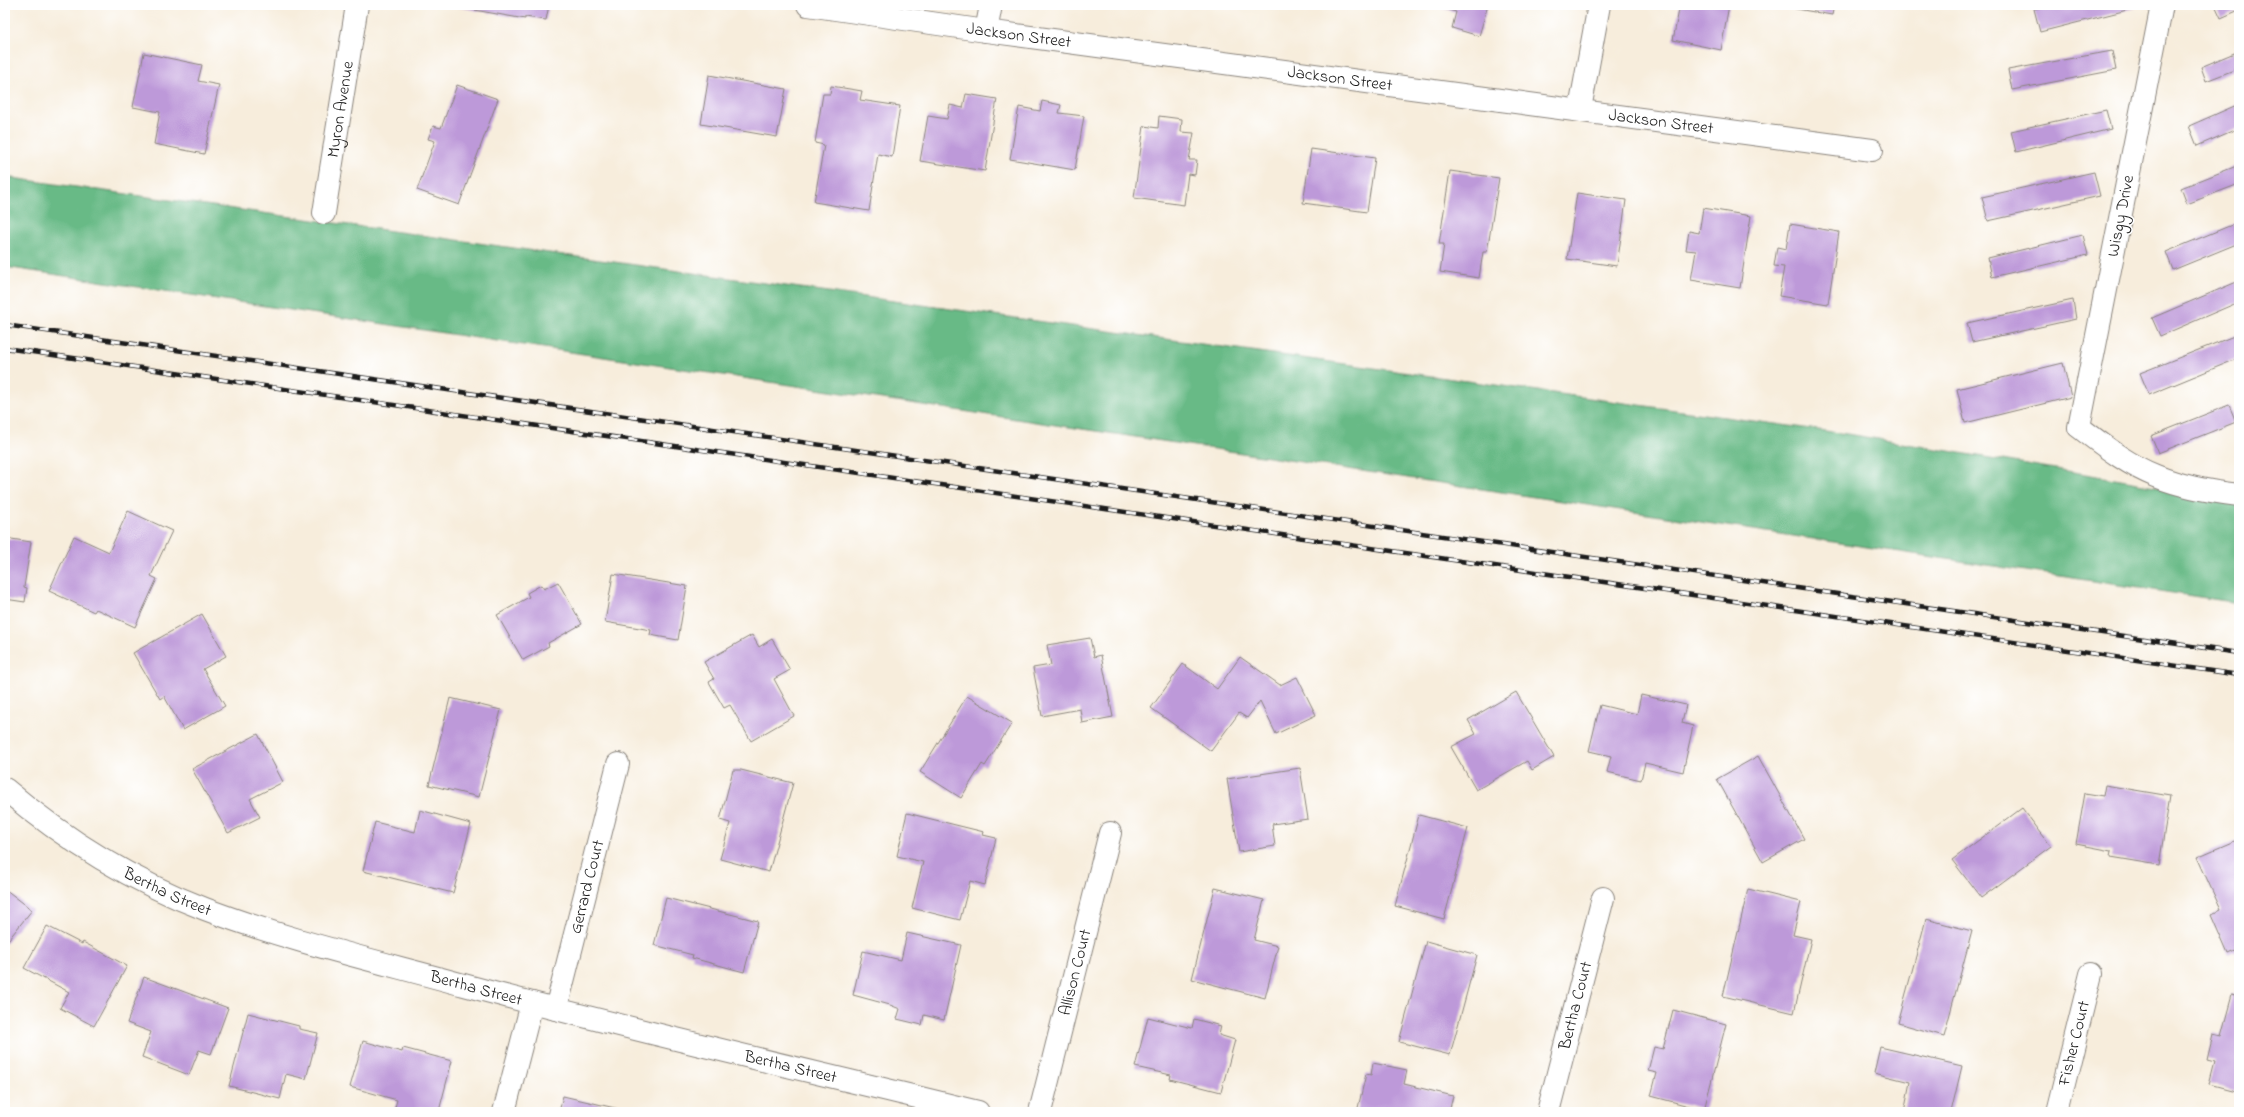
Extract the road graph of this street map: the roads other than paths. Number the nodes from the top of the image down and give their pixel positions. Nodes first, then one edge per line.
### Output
1 (358, 5) edge
2 (808, 5) edge
3 (991, 5) edge
4 (1599, 5) edge
5 (2162, 5) edge
6 (986, 31) junction
7 (1580, 109) junction
8 (1872, 150) dead end
9 (324, 213) dead end
10 (2239, 495) edge
11 (618, 764) dead end
12 (5, 789) edge
13 (1110, 833) dead end
14 (1603, 898) dead end
15 (2091, 974) dead end
16 (532, 1003) junction
17 (556, 1009) junction
18 (504, 1112) edge
19 (978, 1112) edge
20 (1040, 1112) edge
21 (1548, 1112) edge
22 (2057, 1112) edge

1 - 9 street, Myron Avenue
2 - 6 street, Jackson Street
3 - 6 street
4 - 7 street
5 - 10 street, Wisgy Drive
6 - 7 street, Jackson Street
7 - 8 street, Jackson Street
11 - 17 street, Gerrard Court
12 - 16 street, Bertha Street
13 - 20 street, Allison Court
14 - 21 street, Bertha Court
15 - 22 street, Fisher Court
16 - 17 street, Bertha Street
16 - 18 street
17 - 19 street, Bertha Street

